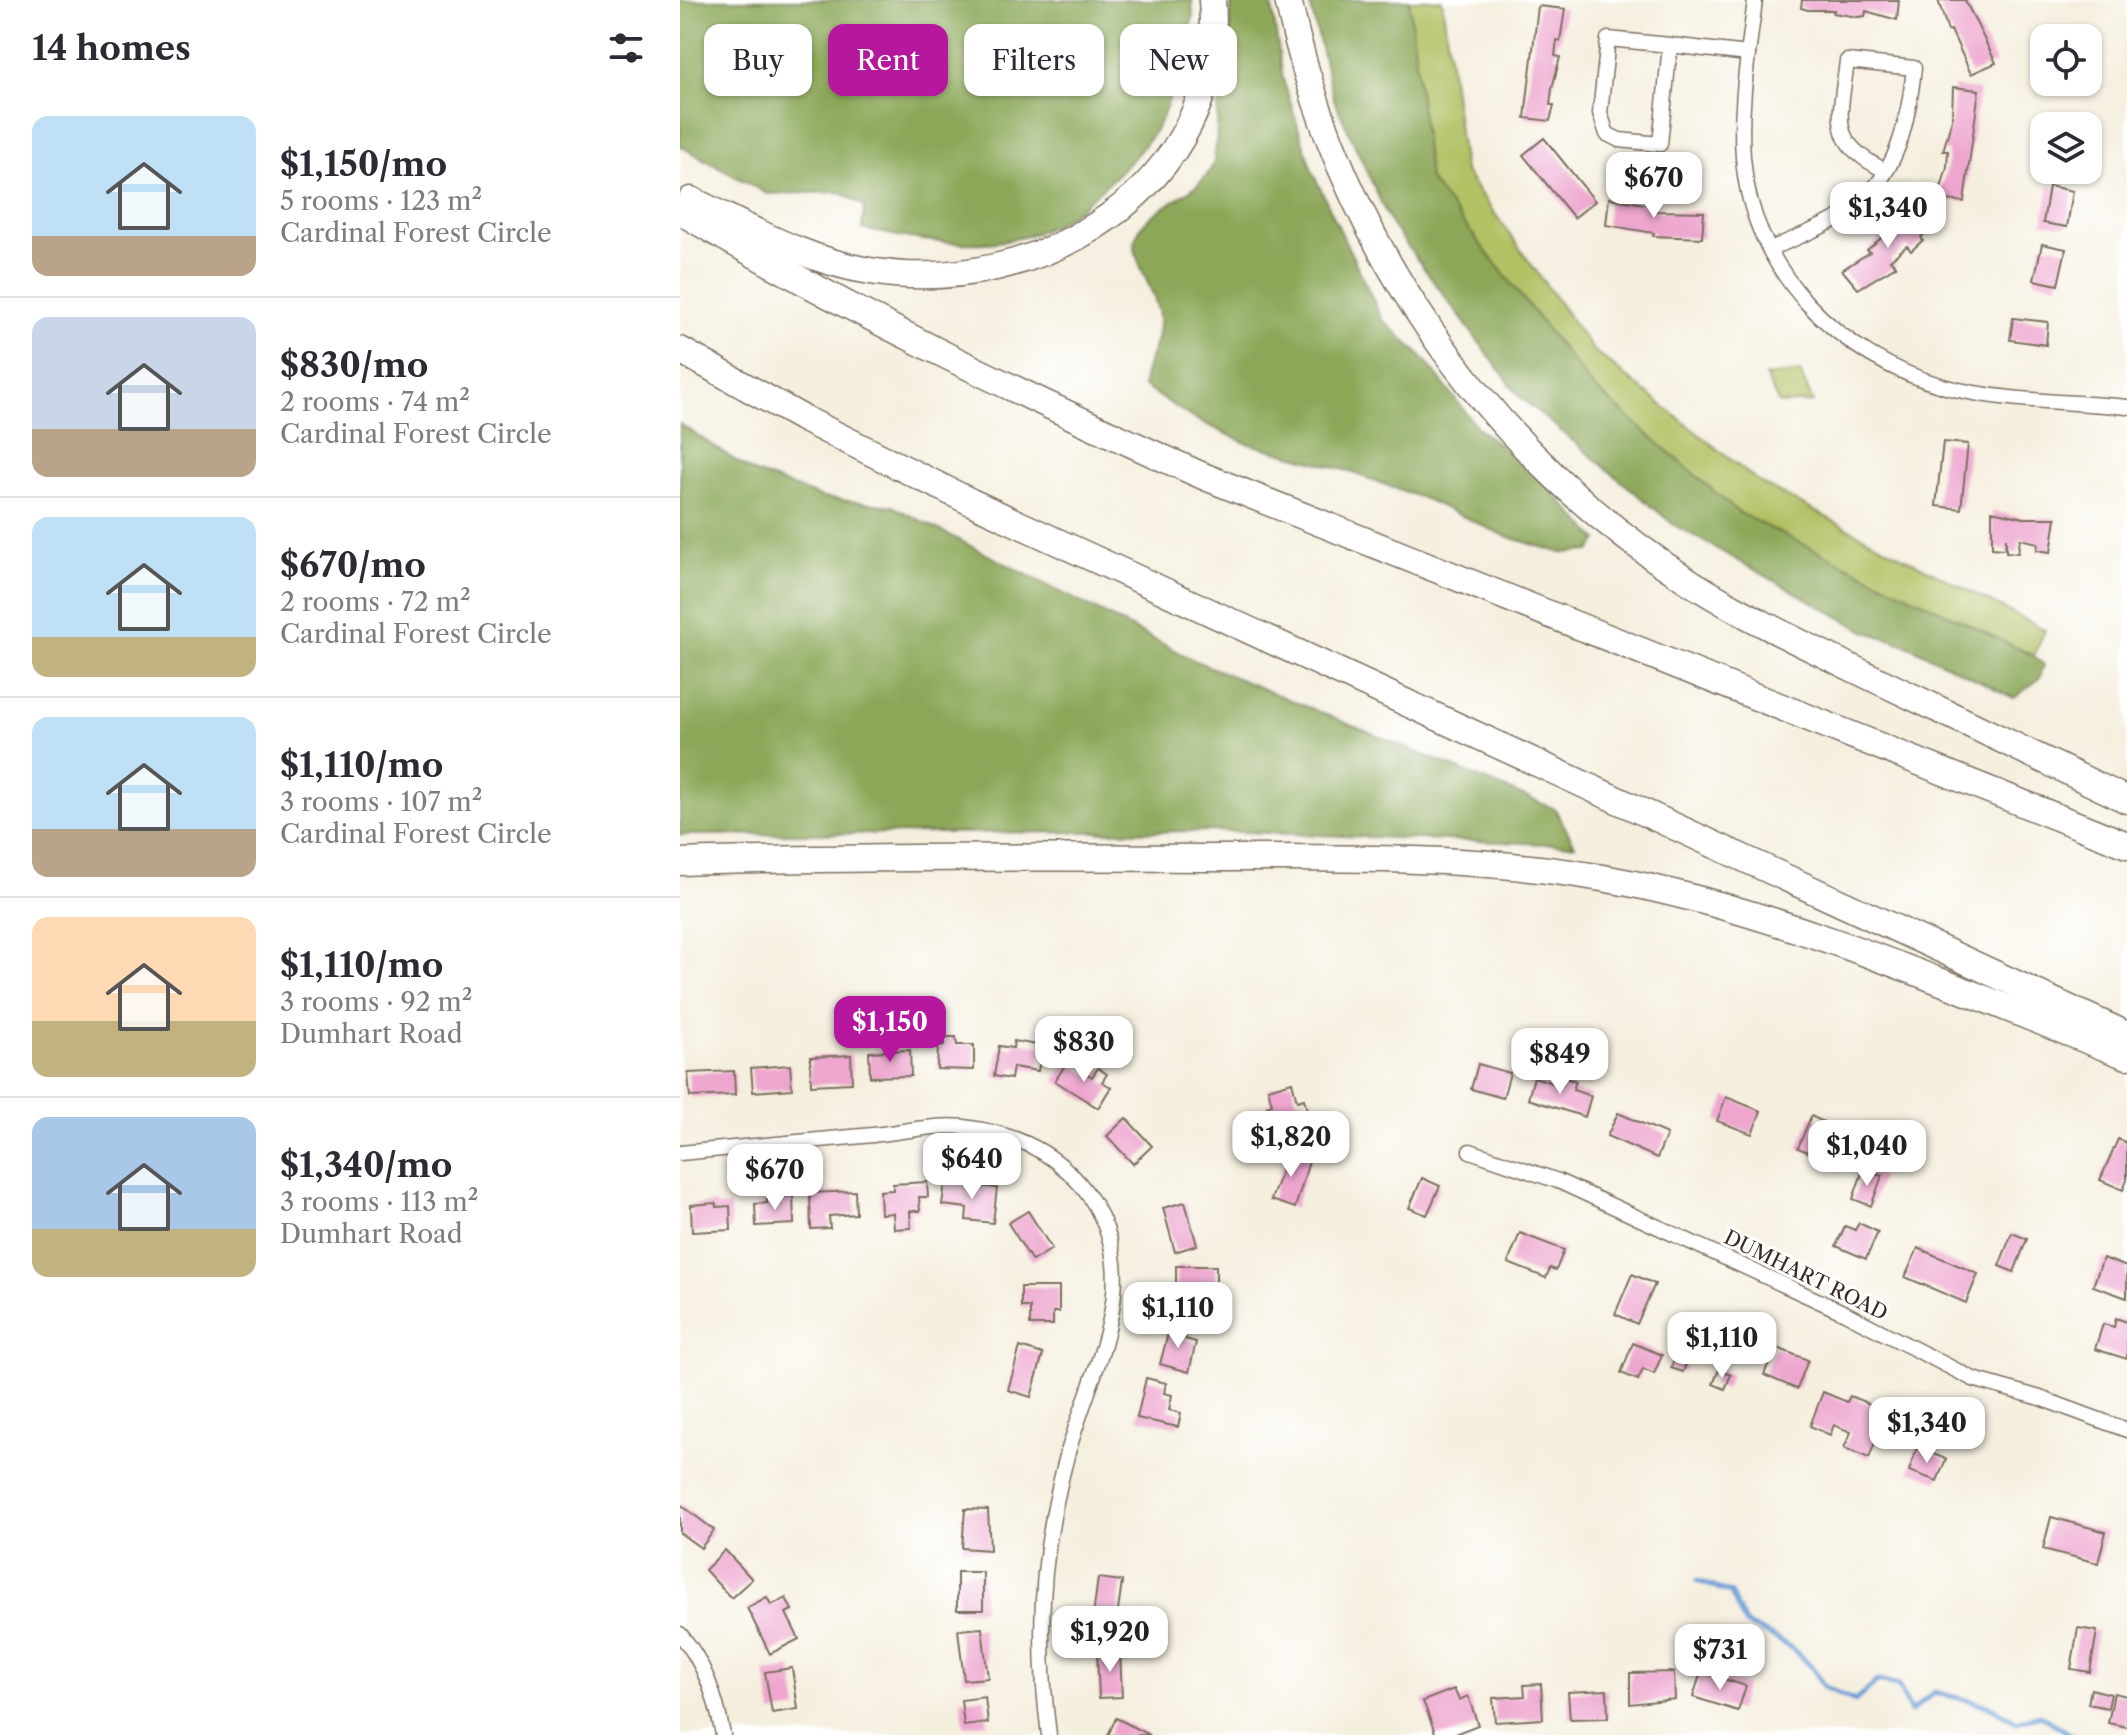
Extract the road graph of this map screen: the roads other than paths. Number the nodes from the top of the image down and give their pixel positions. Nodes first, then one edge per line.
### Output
1 (1212, 0) edge
2 (1288, 0) edge
3 (1755, 0) edge
4 (1670, 45) junction
5 (1748, 54) junction
6 (1886, 171) junction
7 (680, 195) edge
8 (680, 211) edge
9 (1771, 249) junction
10 (680, 350) edge
11 (2127, 407) edge
12 (2127, 800) edge
13 (2127, 845) edge
14 (680, 862) edge
15 (2127, 1035) edge
16 (2127, 1056) edge
17 (1470, 1151) dead end
18 (680, 1153) edge
19 (2127, 1430) edge
20 (680, 1634) edge
21 (723, 1735) edge
22 (1049, 1735) edge

1 - 7 highway
2 - 12 highway
3 - 5 street
4 - 4 street
4 - 5 street
5 - 9 street
6 - 6 street
6 - 9 street
8 - 13 highway
9 - 11 street
10 - 15 highway
14 - 16 highway
17 - 19 street, DUMHART ROAD
18 - 22 street
20 - 21 street

